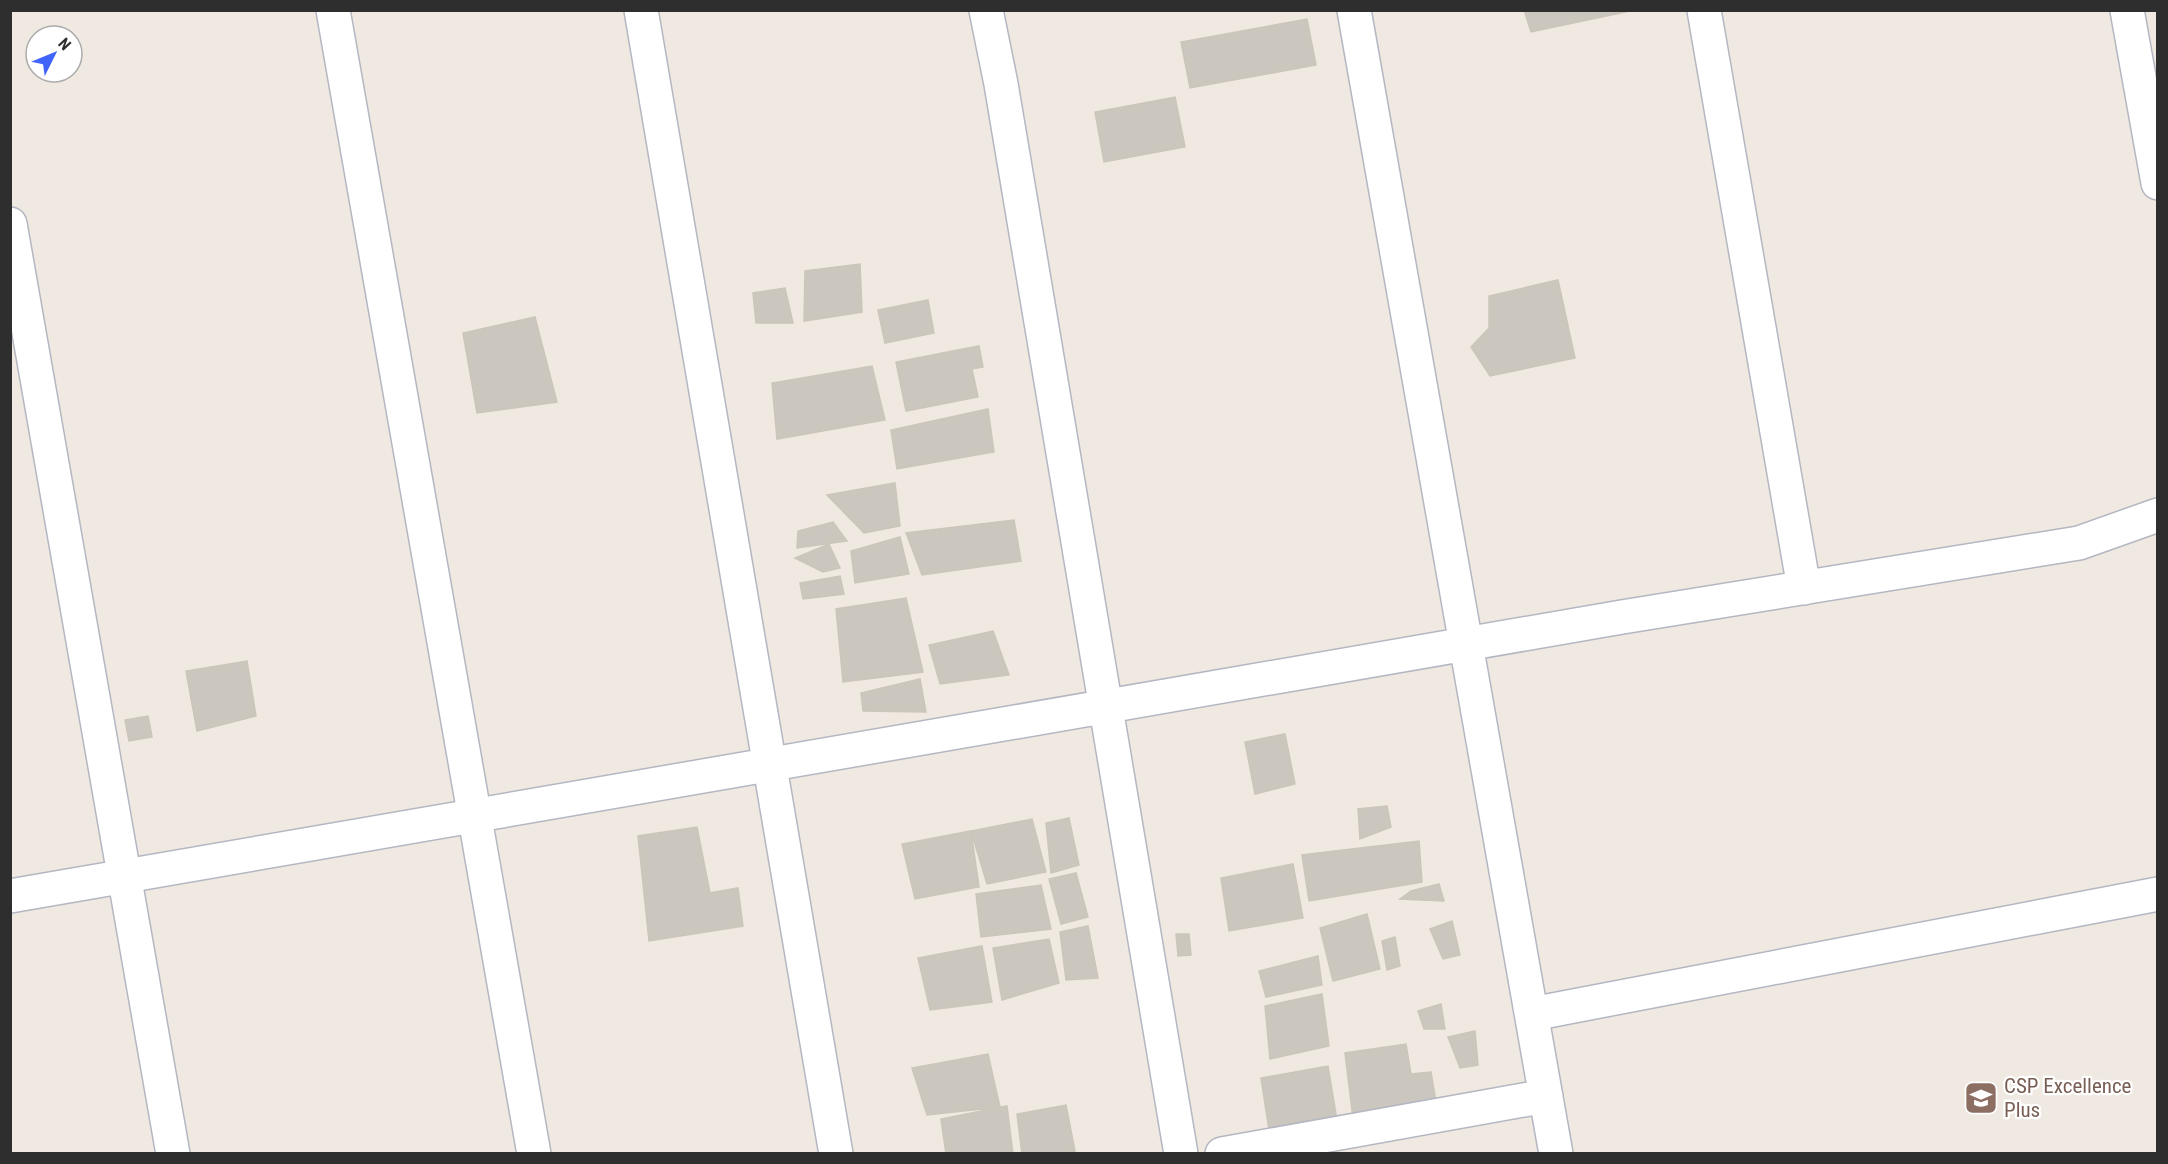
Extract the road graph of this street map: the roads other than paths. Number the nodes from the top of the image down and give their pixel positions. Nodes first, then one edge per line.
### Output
1 (333, 10) edge
2 (641, 10) edge
3 (986, 10) edge
4 (1354, 10) edge
5 (1704, 10) edge
6 (2127, 10) edge
7 (2157, 183) edge
8 (10, 224) edge
9 (2157, 515) edge
10 (1804, 588) junction
11 (1466, 644) junction
12 (1106, 706) junction
13 (770, 764) junction
14 (474, 815) junction
15 (124, 876) junction
16 (2157, 894) edge
17 (10, 896) edge
18 (1532, 1014) junction
19 (1546, 1096) junction
20 (173, 1154) edge
21 (534, 1154) edge
22 (836, 1154) edge
23 (1181, 1154) edge
24 (1222, 1154) edge
25 (1556, 1154) edge

1 - 14 street
2 - 13 street
3 - 12 street
4 - 11 street
5 - 10 street
6 - 7 street
8 - 15 street
9 - 10 street
10 - 11 street
11 - 12 street
11 - 18 street
12 - 13 street
12 - 23 street
13 - 14 street
13 - 22 street
14 - 15 street
14 - 21 street
15 - 17 street
15 - 20 street
16 - 18 street
18 - 19 street
19 - 24 street
19 - 25 street

